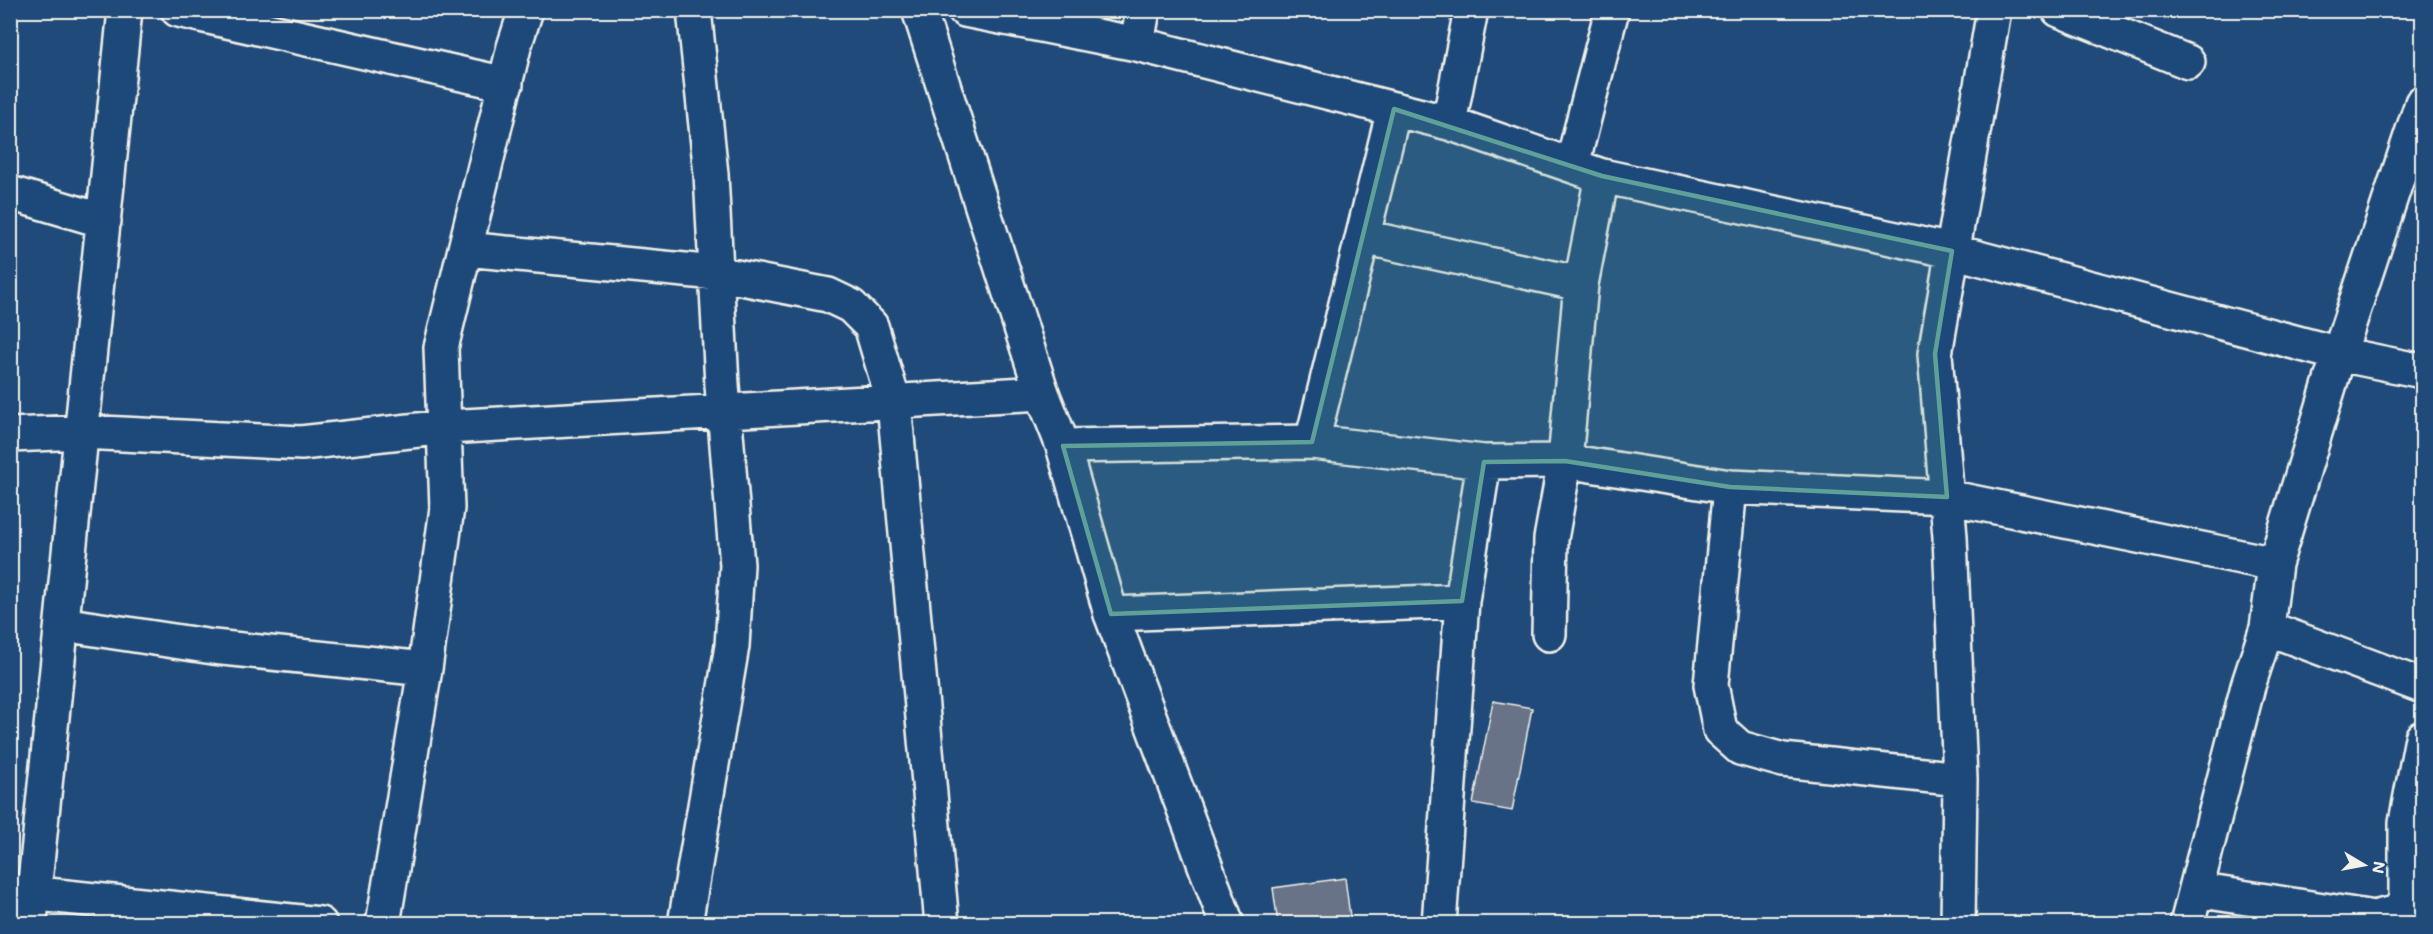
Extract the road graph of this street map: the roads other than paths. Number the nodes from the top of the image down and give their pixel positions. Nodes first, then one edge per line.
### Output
1 (125, 10) edge
2 (178, 10) edge
3 (526, 10) edge
4 (694, 10) edge
5 (919, 10) edge
6 (965, 10) edge
7 (1143, 10) edge
8 (1471, 10) edge
9 (1612, 10) edge
10 (1994, 10) edge
11 (2059, 10) edge
12 (1137, 44) junction
13 (2188, 62) dead end
14 (506, 84) junction
15 (2422, 103) edge
16 (1394, 109) junction
17 (1449, 123) junction
18 (1587, 171) junction
19 (10, 193) edge
20 (104, 220) junction
21 (1363, 237) junction
22 (465, 249) junction
23 (1952, 251) junction
24 (716, 273) junction
25 (1581, 284) junction
26 (2339, 354) junction
27 (2422, 371) edge
28 (1042, 393) junction
29 (894, 403) junction
30 (724, 413) junction
31 (446, 427) junction
32 (82, 432) junction
33 (10, 435) edge
34 (1312, 442) junction
35 (1063, 446) junction
36 (1565, 461) junction
37 (1484, 462) junction
38 (1730, 488) junction
39 (1947, 498) junction
40 (2275, 564) junction
41 (1462, 601) junction
42 (1111, 614) junction
43 (62, 624) junction
44 (2267, 628) junction
45 (1549, 634) dead end
46 (425, 669) junction
47 (2422, 686) edge
48 (2422, 738) edge
49 (1960, 779) junction
50 (2196, 890) junction
51 (25, 902) edge
52 (320, 924) edge
53 (383, 924) edge
54 (685, 924) edge
55 (942, 924) edge
56 (1227, 924) edge
57 (1439, 924) edge
58 (1958, 924) edge
59 (2187, 924) edge

1 - 20 street
2 - 14 street
3 - 14 street
4 - 24 street
5 - 28 street
6 - 12 street
7 - 12 street
8 - 17 street
9 - 18 street
10 - 23 street
11 - 13 street
12 - 16 street
14 - 22 street
15 - 26 street
16 - 17 street
16 - 21 street
17 - 18 street
18 - 23 street
18 - 25 street
19 - 20 street
20 - 32 street
21 - 25 street
21 - 34 street
22 - 24 street
22 - 31 street
23 - 26 street
23 - 39 street
24 - 29 street
24 - 30 street
25 - 36 street
26 - 27 street
26 - 40 street
28 - 29 street
28 - 35 street
29 - 30 street
29 - 55 street
30 - 31 street
30 - 54 street
31 - 32 street
31 - 46 street
32 - 33 street
32 - 43 street
34 - 35 street
34 - 37 street
35 - 42 street
36 - 37 street
36 - 38 street
36 - 45 street
37 - 41 street
38 - 39 street
38 - 49 street
39 - 40 street
39 - 49 street
40 - 44 street
41 - 42 street
41 - 57 street
42 - 56 street
43 - 46 street
43 - 51 street
44 - 47 street
44 - 50 street
46 - 53 street
48 - 50 street
49 - 58 street
50 - 59 street
51 - 52 street

